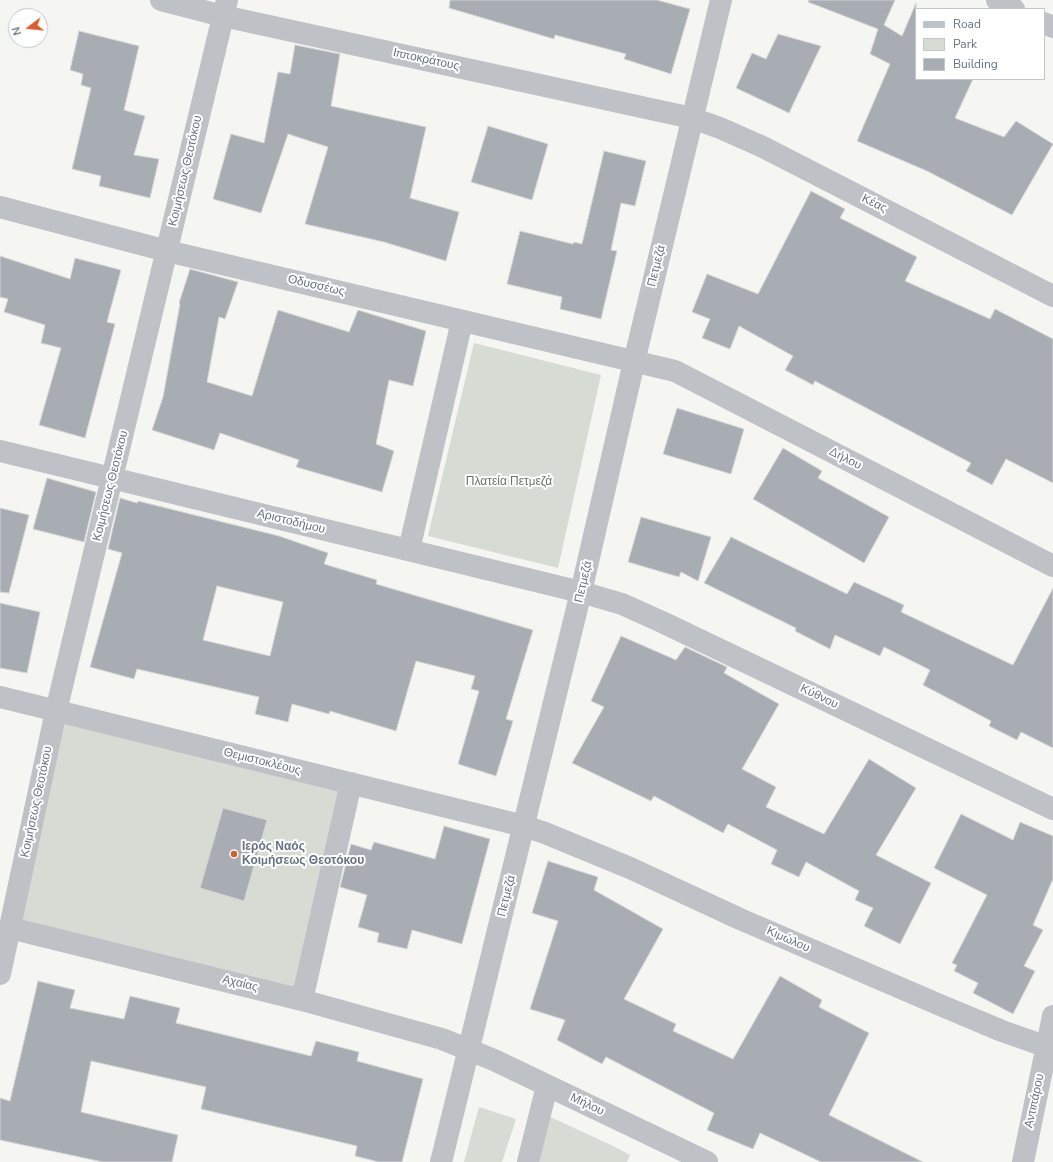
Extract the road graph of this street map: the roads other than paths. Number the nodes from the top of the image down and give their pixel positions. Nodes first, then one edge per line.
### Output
1 (161, 0) edge
2 (721, 0) edge
3 (997, 0) edge
4 (225, 8) edge
5 (1012, 8) edge
6 (692, 118) junction
7 (0, 207) edge
8 (167, 251) junction
9 (1053, 296) edge
10 (462, 321) junction
11 (634, 362) junction
12 (0, 452) edge
13 (112, 479) junction
14 (409, 550) junction
15 (1053, 566) edge
16 (581, 592) junction
17 (0, 697) edge
18 (56, 711) junction
19 (351, 783) junction
20 (1053, 809) edge
21 (524, 826) junction
22 (10, 928) junction
23 (0, 974) edge
24 (302, 1000) junction
25 (1053, 1016) edge
26 (1050, 1048) edge
27 (468, 1049) junction
28 (547, 1086) junction
29 (441, 1162) edge
30 (528, 1162) edge
31 (707, 1162) edge
32 (1023, 1162) edge

1 - 4 street, Ιπποκράτους
2 - 6 street, Πετμεζά
3 - 5 street
4 - 6 street, Ιπποκράτους
4 - 8 street, Κοιμήσεως Θεοτόκου
6 - 9 street, Κέας
6 - 11 street, Πετμεζά
7 - 8 street, Οδυσσέως
8 - 10 street, Οδυσσέως
8 - 13 street, Κοιμήσεως Θεοτόκου
10 - 11 street, Οδυσσέως
10 - 14 street
11 - 15 street, Δήλου
11 - 16 street, Πετμεζά
12 - 13 street, Αριστοδήμου
13 - 14 street, Αριστοδήμου
13 - 18 street, Κοιμήσεως Θεοτόκου
14 - 16 street, Αριστοδήμου
16 - 20 street, Κύθνου
16 - 21 street, Πετμεζά
17 - 18 street, Θεμιστοκλέους
18 - 19 street, Θεμιστοκλέους
18 - 22 street, Κοιμήσεως Θεοτόκου
19 - 21 street, Θεμιστοκλέους
19 - 24 street
21 - 26 street, Κιμώλου
21 - 27 street, Πετμεζά
22 - 23 street, Κοιμήσεως Θεοτόκου
22 - 24 street, Αχαίας
24 - 27 street, Αχαίας
25 - 26 street, Αντιπάρου
26 - 32 street, Αντιπάρου
27 - 28 street, Μήλου
27 - 29 street, Πετμεζά
28 - 30 street
28 - 31 street, Μήλου

